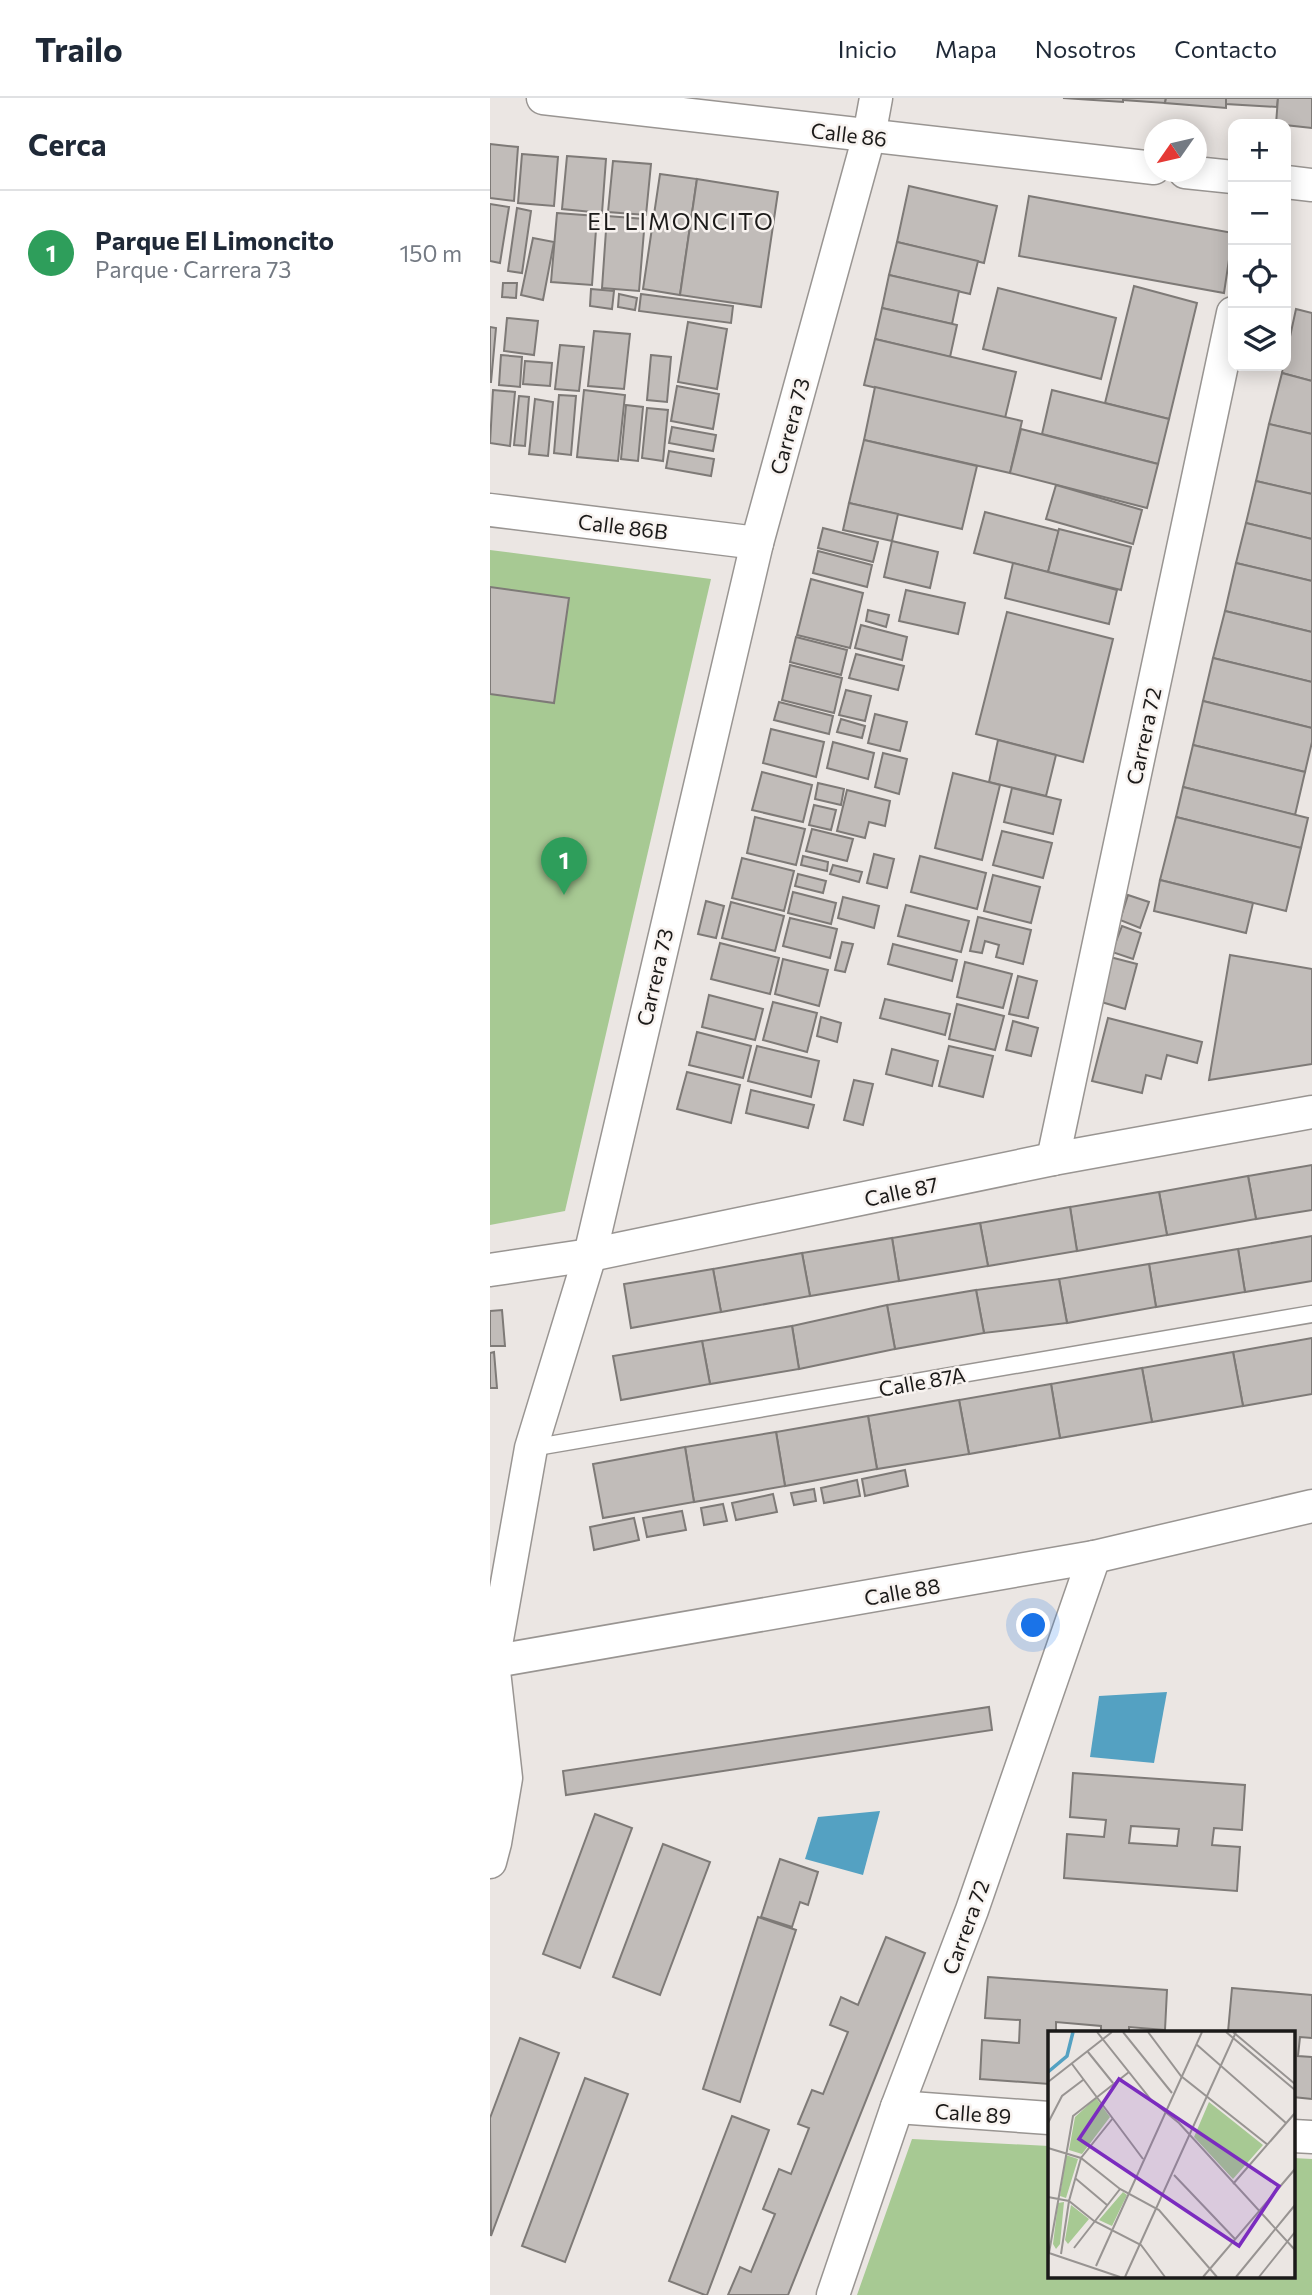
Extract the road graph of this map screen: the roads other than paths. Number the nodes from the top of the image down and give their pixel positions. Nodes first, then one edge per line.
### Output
1 (543, 98) edge
2 (876, 98) edge
3 (869, 136) junction
4 (1144, 167) edge
5 (1207, 174) edge
6 (1228, 176) edge
7 (1291, 183) edge
8 (1312, 185) edge
9 (1228, 336) edge
10 (490, 510) edge
11 (757, 543) junction
12 (1312, 1112) edge
13 (1052, 1159) junction
14 (590, 1255) junction
15 (490, 1270) edge
16 (1312, 1314) edge
17 (531, 1448) junction
18 (1312, 1506) edge
19 (1094, 1557) junction
20 (492, 1662) edge
21 (490, 1862) edge
22 (897, 2108) junction
23 (1048, 2118) edge
24 (1294, 2136) edge
25 (1312, 2137) edge
26 (833, 2295) edge

1 - 3 street, Calle 86
2 - 3 street, Carrera 73
3 - 4 street, Calle 86
3 - 11 street, Carrera 73
5 - 6 street
7 - 8 street
9 - 13 street, Carrera 72
10 - 11 street, Calle 86B
11 - 14 street, Carrera 73
12 - 13 street, Calle 87
13 - 14 street, Calle 87
14 - 15 street, Calle 87
14 - 17 street, Carrera 73
16 - 17 lane, Calle 87A
17 - 20 street, Carrera 73
18 - 19 street, Calle 88
19 - 20 street, Calle 88
19 - 22 street, Carrera 72
20 - 21 street, Carrera 73
22 - 23 street, Calle 89
22 - 26 street, Carrera 72
24 - 25 street

